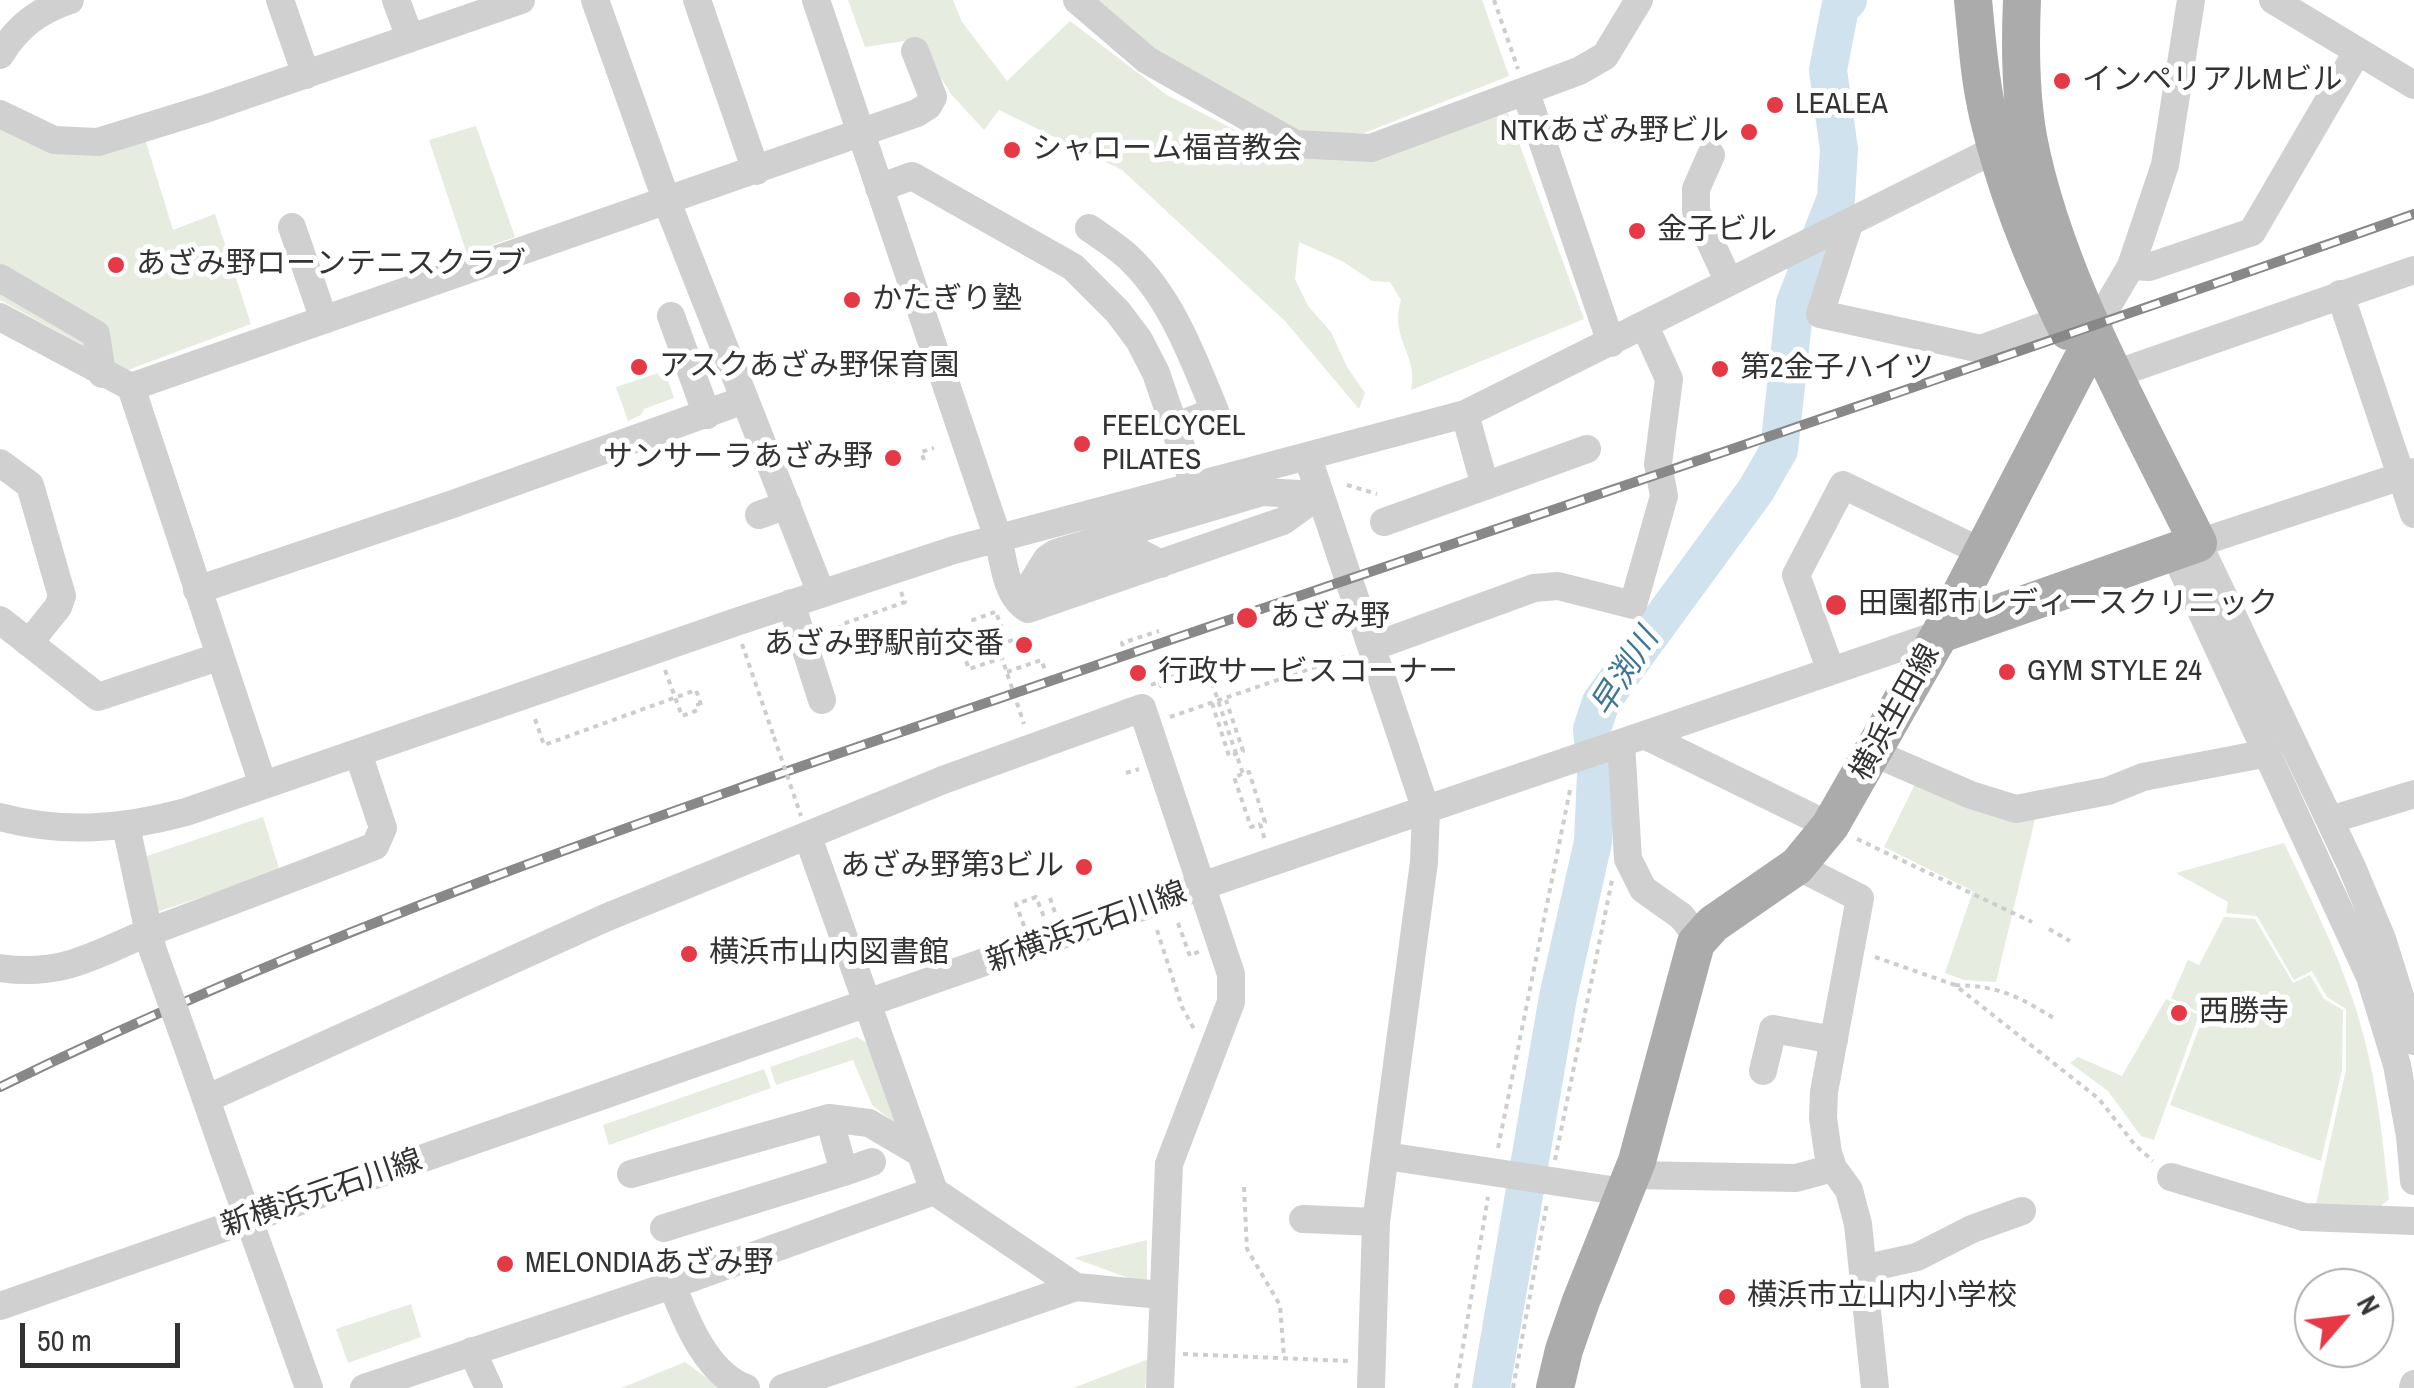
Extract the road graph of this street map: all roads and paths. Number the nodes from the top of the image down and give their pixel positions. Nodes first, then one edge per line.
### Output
1 (70, 0) edge
2 (280, 0) edge
3 (396, 0) edge
4 (521, 0) edge
5 (595, 0) edge
6 (697, 0) edge
7 (816, 0) edge
8 (1076, 0) edge
9 (1494, 0) edge
10 (1973, 0) edge
11 (2022, 0) edge
12 (2191, 0) edge
13 (2273, 0) edge
14 (1630, 3) edge
15 (410, 38) junction
16 (915, 52) dead end
17 (2357, 52) junction
18 (0, 56) edge
19 (306, 75) junction
20 (2414, 85) edge
21 (1526, 92) junction
22 (0, 114) edge
23 (861, 135) junction
24 (2013, 144) junction
25 (1711, 154) dead end
26 (756, 172) junction
27 (879, 188) junction
28 (667, 202) junction
29 (1849, 224) junction
30 (294, 226) dead end
31 (1090, 228) dead end
32 (2131, 266) junction
33 (2414, 270) edge
34 (0, 278) edge
35 (1729, 282) junction
36 (2340, 294) junction
37 (671, 316) dead end
38 (0, 317) edge
39 (324, 320) junction
40 (1644, 326) junction
41 (1611, 343) junction
42 (2088, 346) junction
43 (102, 374) junction
44 (131, 387) junction
45 (744, 400) junction
46 (706, 414) junction
47 (1465, 414) junction
48 (1175, 426) junction
49 (934, 448) dead end
50 (1587, 448) dead end
51 (1719, 450) dead end
52 (1308, 458) junction
53 (924, 460) dead end
54 (0, 463) edge
55 (1659, 470) junction
56 (2408, 474) edge
57 (1347, 485) dead end
58 (1484, 486) junction
59 (1195, 488) junction
60 (1377, 494) dead end
61 (1319, 495) junction
62 (788, 505) junction
63 (2414, 514) edge
64 (759, 515) dead end
65 (1384, 522) dead end
66 (999, 541) junction
67 (2186, 548) junction
68 (1982, 552) junction
69 (1020, 587) junction
70 (198, 590) junction
71 (901, 591) dead end
72 (821, 592) junction
73 (791, 604) junction
74 (996, 612) dead end
75 (0, 620) edge
76 (973, 620) junction
77 (966, 623) dead end
78 (842, 630) dead end
79 (1159, 630) dead end
80 (1204, 632) dead end
81 (1196, 634) dead end
82 (1940, 634) junction
83 (1016, 639) dead end
84 (29, 642) junction
85 (742, 644) dead end
86 (1018, 647) dead end
87 (1363, 651) junction
88 (1126, 656) dead end
89 (218, 657) junction
90 (1206, 664) dead end
91 (665, 670) dead end
92 (1831, 671) junction
93 (1007, 672) junction
94 (1046, 672) dead end
95 (1212, 684) dead end
96 (1146, 686) dead end
97 (1225, 698) junction
98 (822, 700) dead end
99 (1215, 702) junction
100 (534, 714) dead end
101 (1161, 721) dead end
102 (1026, 731) dead end
103 (1627, 740) junction
104 (358, 753) junction
105 (1874, 753) junction
106 (2268, 753) junction
107 (1236, 754) junction
108 (1571, 760) junction
109 (1143, 767) dead end
110 (1126, 773) dead end
111 (1242, 774) junction
112 (263, 785) junction
113 (2414, 794) edge
114 (1426, 810) junction
115 (0, 817) edge
116 (2330, 820) junction
117 (1260, 824) junction
118 (126, 826) junction
119 (804, 826) junction
120 (1830, 826) junction
121 (1628, 838) junction
122 (1265, 840) dead end
123 (1797, 866) junction
124 (1202, 887) junction
125 (1022, 919) dead end
126 (1045, 921) dead end
127 (2032, 922) dead end
128 (1178, 923) dead end
129 (2049, 929) dead end
130 (1157, 930) dead end
131 (1700, 939) junction
132 (150, 940) junction
133 (2070, 941) dead end
134 (1852, 948) junction
135 (1207, 949) dead end
136 (0, 968) edge
137 (1956, 985) junction
138 (868, 1003) junction
139 (2057, 1020) dead end
140 (1200, 1040) dead end
141 (1834, 1040) junction
142 (2414, 1042) edge
143 (1763, 1071) dead end
144 (206, 1099) junction
145 (829, 1118) junction
146 (920, 1153) junction
147 (1386, 1156) junction
148 (872, 1162) dead end
149 (1833, 1168) junction
150 (844, 1172) junction
151 (1495, 1173) junction
152 (631, 1174) dead end
153 (2171, 1177) joint
154 (1548, 1180) junction
155 (2414, 1180) edge
156 (1628, 1183) junction
157 (1244, 1187) dead end
158 (934, 1191) junction
159 (2022, 1211) dead end
160 (1303, 1219) dead end
161 (2414, 1221) edge
162 (1376, 1222) junction
163 (664, 1228) dead end
164 (1862, 1270) junction
165 (672, 1285) junction
166 (1076, 1288) junction
167 (1162, 1295) junction
168 (0, 1306) edge
169 (472, 1351) junction
170 (1163, 1353) junction
171 (1284, 1358) junction
172 (1371, 1375) edge
173 (309, 1388) edge
174 (364, 1388) edge
175 (489, 1388) edge
176 (746, 1388) edge
177 (782, 1388) edge
178 (1160, 1388) edge
179 (1456, 1388) edge
180 (1513, 1388) edge
181 (1555, 1388) edge
182 (1875, 1388) edge

1 - 18 street
2 - 19 street
3 - 15 street
4 - 15 street
5 - 28 street
6 - 26 street
7 - 23 street
8 - 21 street
9 - 21 path
10 - 24 main road
11 - 24 main road
12 - 32 street
13 - 17 street
14 - 21 street
15 - 19 street
16 - 23 street
17 - 20 street
17 - 32 street
19 - 22 street
21 - 41 street
23 - 26 street
23 - 27 street
24 - 29 street
24 - 42 main road
25 - 35 street
26 - 28 street
27 - 48 street
27 - 66 street
28 - 39 street
28 - 45 street
29 - 35 street
29 - 42 street
30 - 39 street
31 - 48 street
32 - 42 street
33 - 36 street
34 - 43 street
35 - 40 street
36 - 42 street
36 - 56 street
37 - 46 street
38 - 43 street
39 - 44 street
40 - 41 street
40 - 55 street
41 - 47 street
42 - 67 main road
42 - 68 main road, 横浜生田線
43 - 44 street
44 - 70 street
45 - 46 street
45 - 62 street
46 - 70 street
47 - 52 street
47 - 58 street
48 - 59 street
49 - 53 path
50 - 58 street
51 - 55 path
52 - 59 street
52 - 61 street
54 - 84 street
55 - 87 street
56 - 63 street
56 - 67 street, 新横浜元石川線
57 - 60 path
58 - 65 street
59 - 66 street
61 - 69 street
61 - 69 street
61 - 87 street
62 - 64 street
62 - 72 street
66 - 69 street
66 - 72 street
67 - 82 main road, 新横浜元石川線
67 - 106 street
67 - 116 street
68 - 82 main road, 横浜生田線
68 - 92 street
70 - 89 street
71 - 78 path
72 - 73 street
73 - 98 street
73 - 104 street
74 - 76 path
75 - 84 street
76 - 77 path
76 - 93 path
79 - 88 path
80 - 81 path
82 - 92 street, 新横浜元石川線
82 - 105 main road, 横浜生田線
83 - 86 path
84 - 89 street
85 - 119 path, bridge
87 - 97 path
87 - 114 street
89 - 112 street
90 - 96 path
91 - 100 path
92 - 103 street, 新横浜元石川線
93 - 94 path
93 - 102 path
95 - 99 path
97 - 99 path
97 - 107 path
99 - 101 path
99 - 107 path
103 - 108 street, 新横浜元石川線
103 - 120 street
103 - 121 street
104 - 112 street
104 - 132 street
105 - 106 street
105 - 120 main road, 横浜生田線
106 - 155 street
107 - 111 path
108 - 114 street, 新横浜元石川線
108 - 151 path
109 - 110 path
111 - 117 path
111 - 117 path
112 - 118 street
113 - 116 street
114 - 124 street, 新横浜元石川線
114 - 147 street
115 - 118 street
116 - 142 street
117 - 122 path
118 - 132 street
119 - 124 street
119 - 138 street
119 - 144 street
120 - 123 main road, 横浜生田線
120 - 127 path
121 - 131 street
121 - 154 path
123 - 131 main road, 横浜生田線
123 - 134 street
124 - 138 street, 新横浜元石川線
124 - 167 street
125 - 126 path
128 - 135 path
129 - 133 path
130 - 140 path
131 - 156 main road
132 - 136 street
132 - 144 street, bridge
134 - 137 path
134 - 141 street
137 - 139 path
137 - 153 path
138 - 146 street
138 - 168 street, 新横浜元石川線
141 - 143 street
141 - 149 street
144 - 173 street, bridge
145 - 146 street
145 - 150 street
145 - 152 street
146 - 158 street
147 - 151 street
147 - 162 street
148 - 150 street
149 - 156 street
149 - 164 street
150 - 163 street
151 - 154 street
151 - 179 path
153 - 161 street
154 - 156 street
154 - 180 path
156 - 181 main road
157 - 171 path
158 - 165 street
158 - 166 street
159 - 164 street
160 - 162 street
162 - 172 street
164 - 182 street
165 - 169 street
165 - 176 street
166 - 167 street
166 - 177 street
167 - 170 street
169 - 174 street
169 - 175 street
170 - 171 path
170 - 178 street
171 - 172 path

